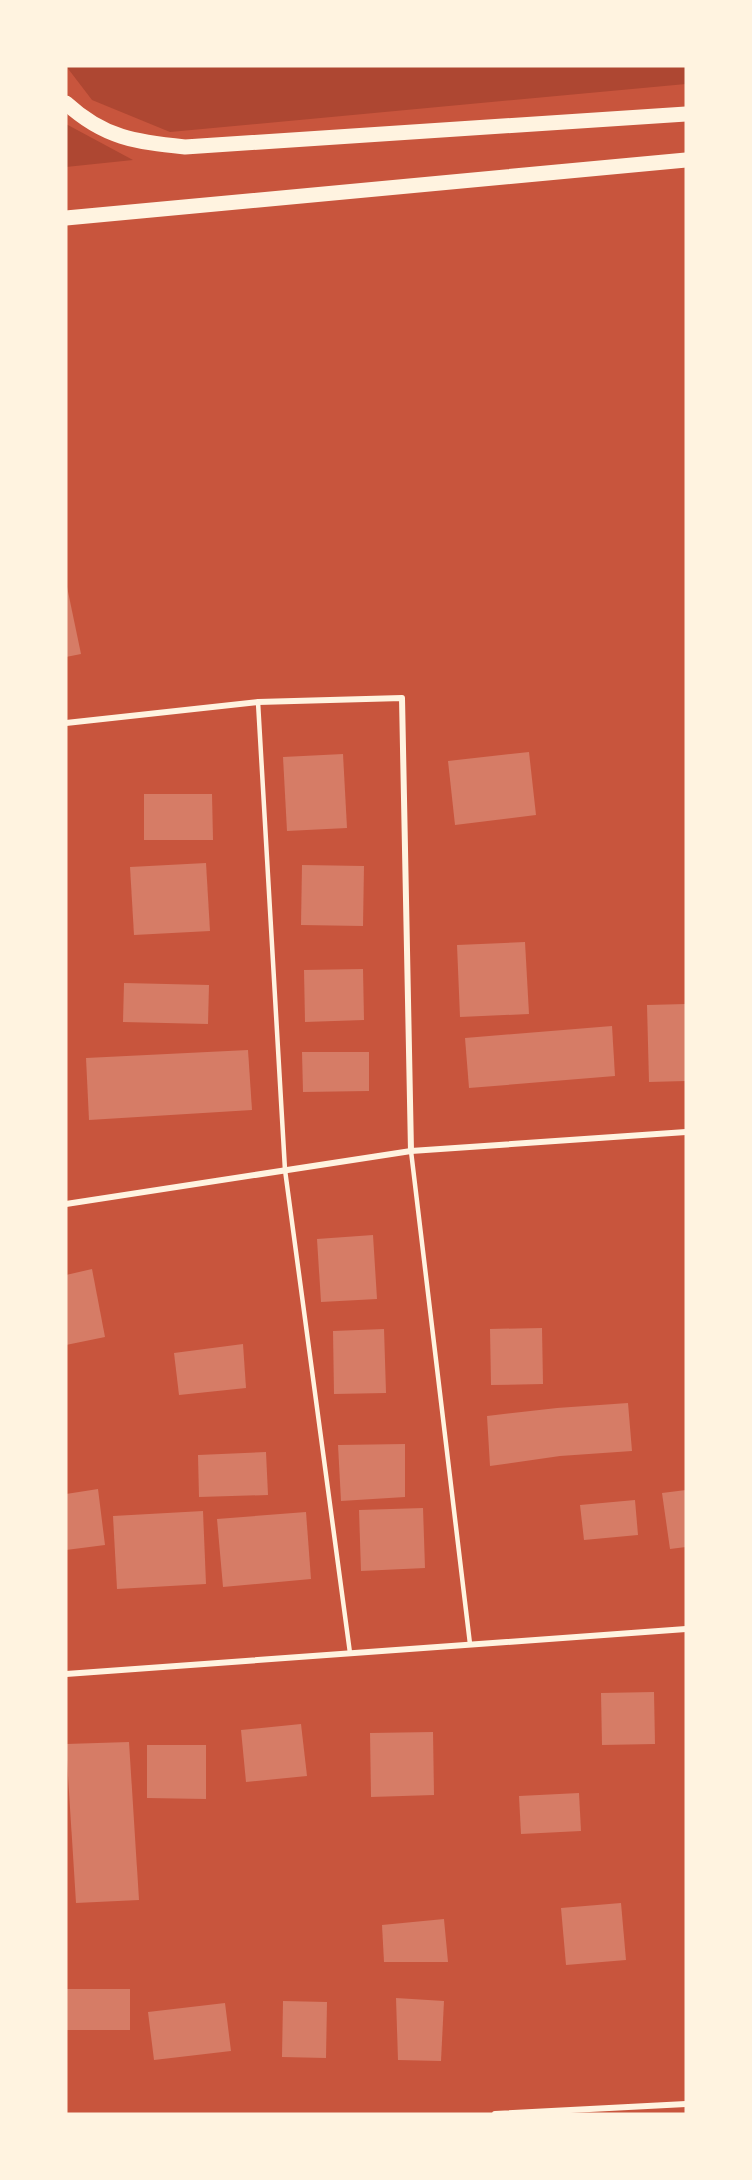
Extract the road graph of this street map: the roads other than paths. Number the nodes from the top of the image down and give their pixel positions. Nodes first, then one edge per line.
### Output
1 (66, 104) edge
2 (686, 114) edge
3 (686, 160) edge
4 (66, 218) edge
5 (258, 702) junction
6 (66, 723) edge
7 (686, 1132) edge
8 (411, 1151) junction
9 (285, 1170) junction
10 (66, 1204) edge
11 (686, 1629) edge
12 (470, 1644) junction
13 (350, 1653) junction
14 (66, 1674) edge
15 (686, 2104) edge
16 (495, 2114) edge

1 - 2 main road
3 - 4 main road
5 - 6 street
5 - 8 street
5 - 9 lane
7 - 8 street
8 - 9 street
8 - 12 lane
9 - 10 street
9 - 13 lane
11 - 12 street
12 - 13 street
13 - 14 street
15 - 16 street

